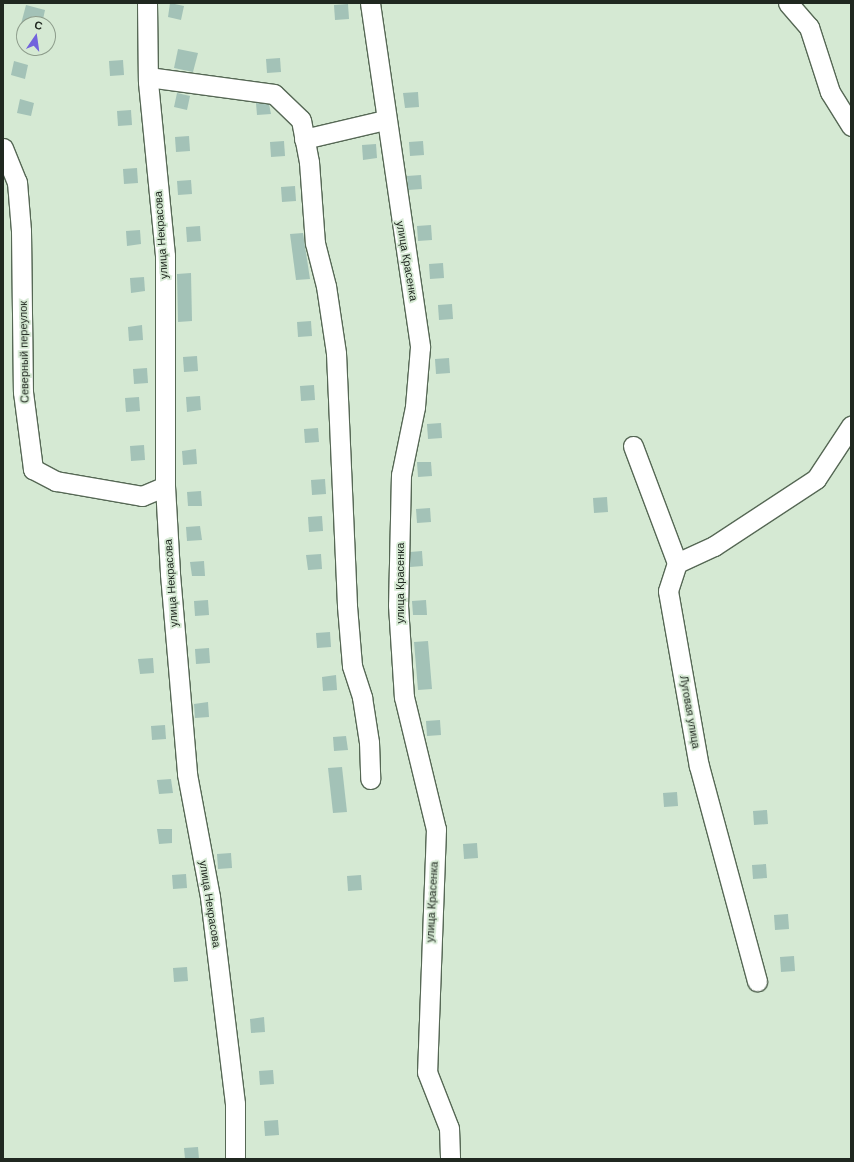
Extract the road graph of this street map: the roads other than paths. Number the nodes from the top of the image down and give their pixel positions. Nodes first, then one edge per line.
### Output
1 (147, 3) edge
2 (370, 3) edge
3 (788, 3) edge
4 (148, 77) junction
5 (385, 120) junction
6 (851, 126) edge
7 (304, 139) junction
8 (3, 148) edge
9 (851, 426) edge
10 (633, 446) dead end
11 (165, 486) junction
12 (676, 563) junction
13 (370, 779) dead end
14 (757, 981) dead end
15 (235, 1159) edge
16 (450, 1159) edge

1 - 4 street, улица Некрасова
2 - 5 street, улица Красенка
3 - 6 street
4 - 7 street
4 - 11 street, улица Некрасова
5 - 7 street
5 - 16 street, улица Красенка
7 - 13 street
8 - 11 street, Северный переулок
9 - 12 street
10 - 12 street
11 - 15 street, улица Некрасова
12 - 14 street, Луговая улица

